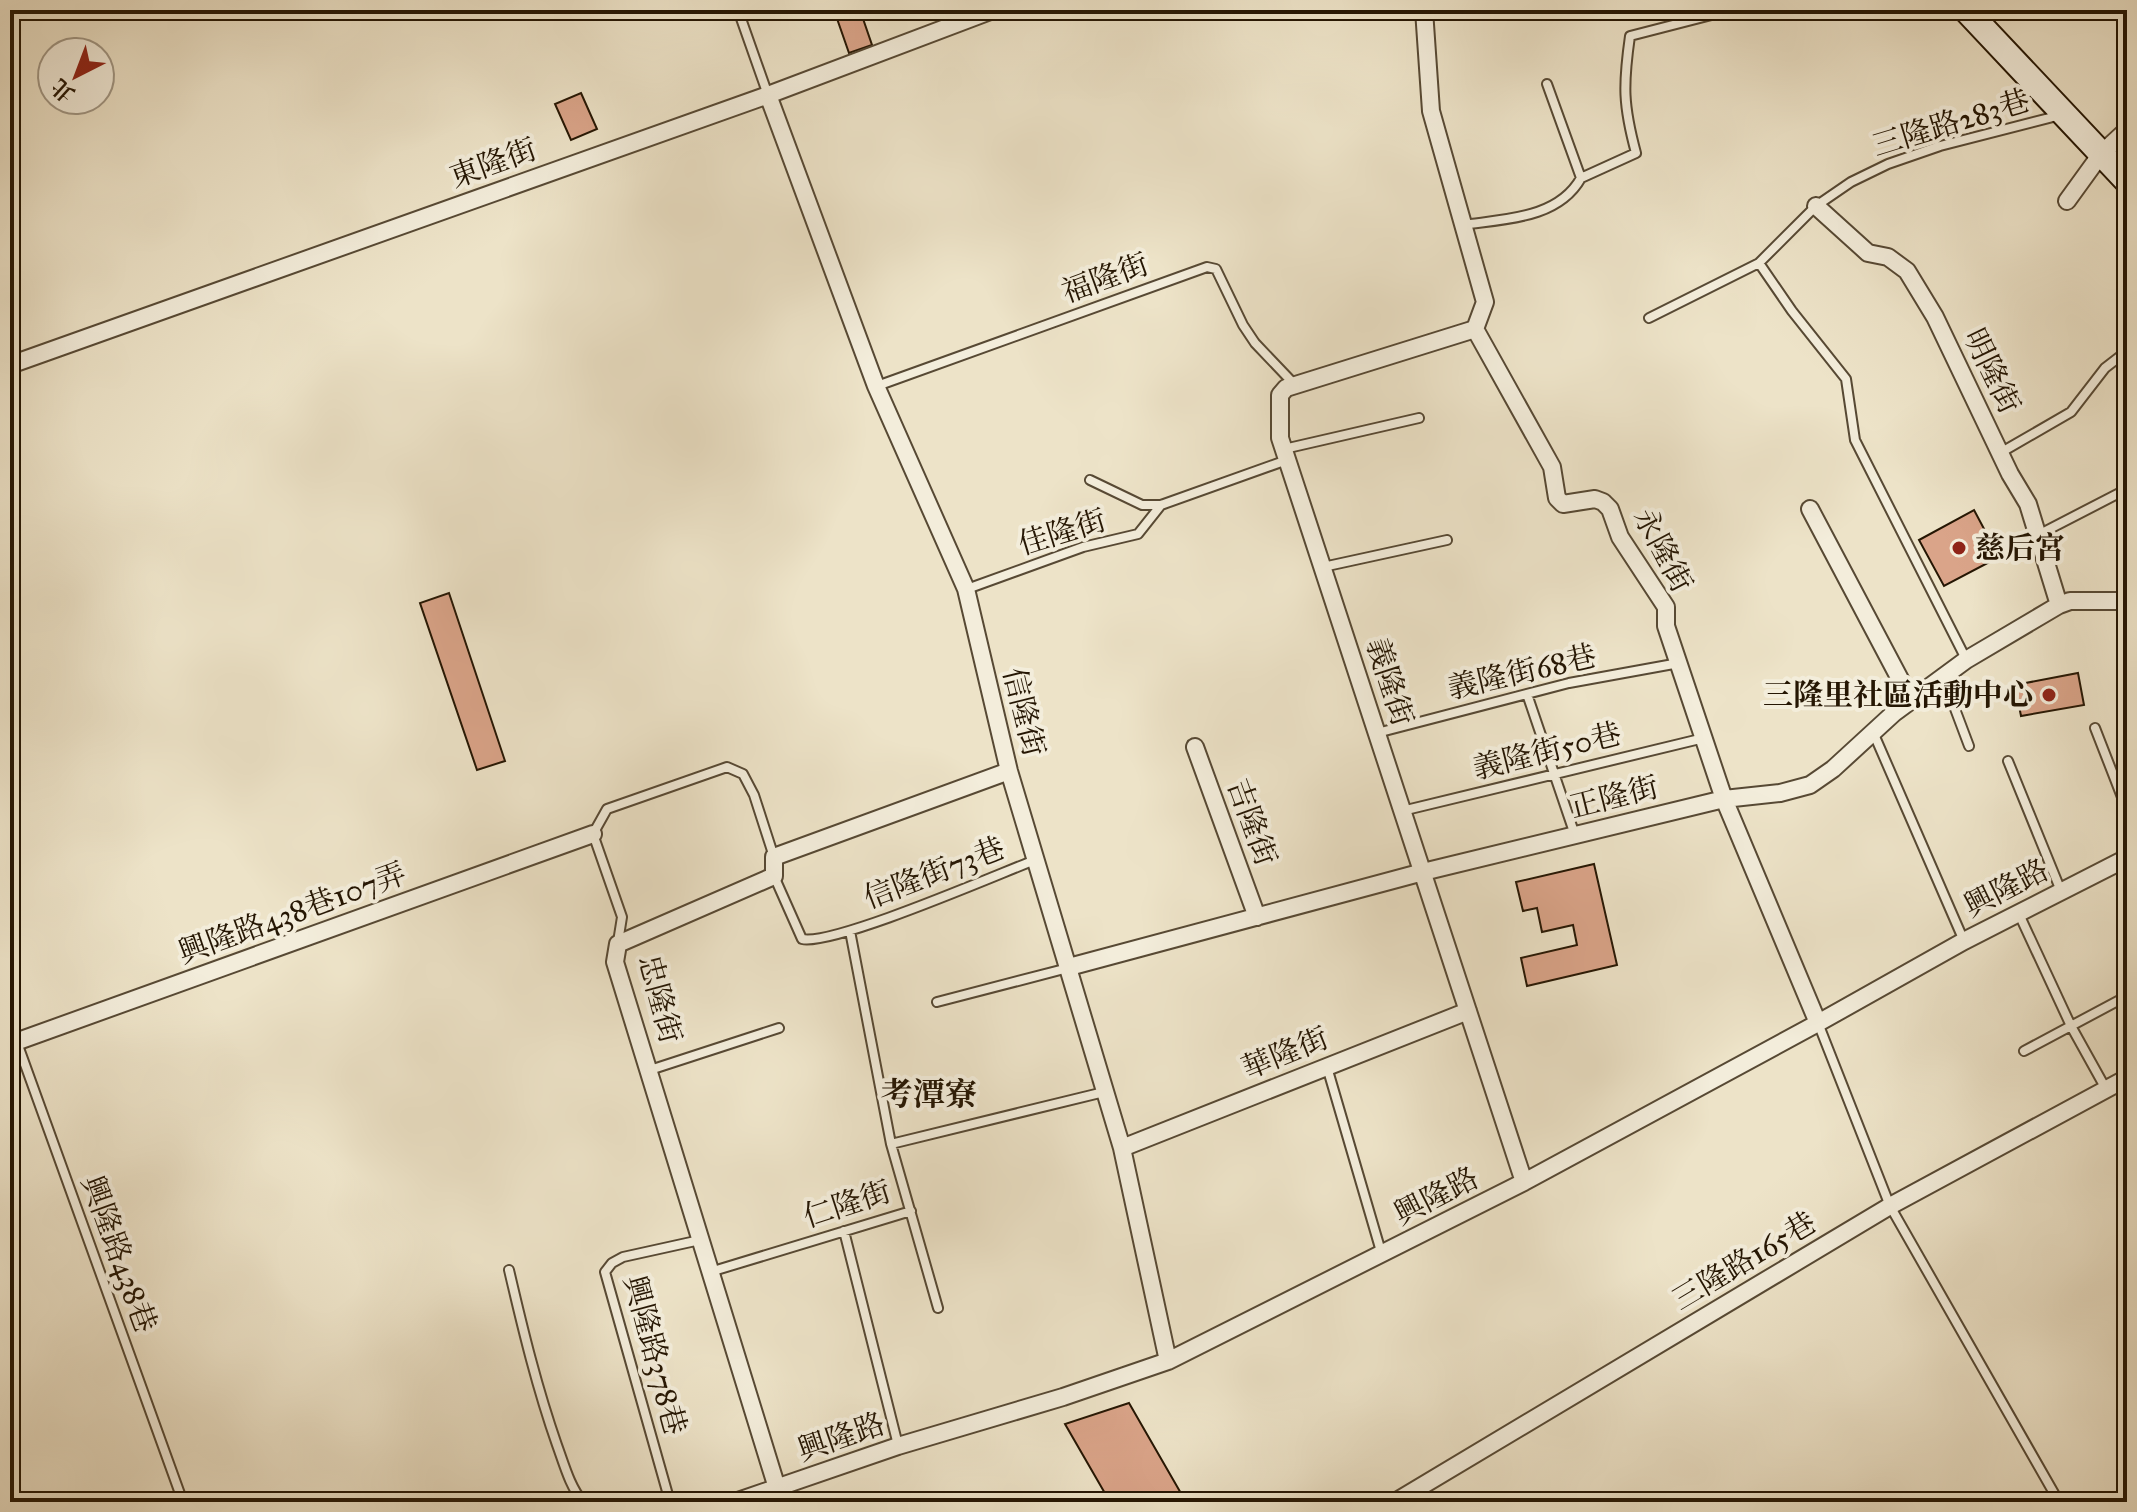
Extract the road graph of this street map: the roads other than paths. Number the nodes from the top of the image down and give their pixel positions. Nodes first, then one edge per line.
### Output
1 (738, 10) edge
2 (993, 10) edge
3 (1424, 10) edge
4 (1731, 10) edge
5 (1966, 10) edge
6 (1547, 84) dead end
7 (768, 95) junction
8 (2062, 115) junction
9 (2127, 130) edge
10 (2101, 154) junction
11 (1581, 178) junction
12 (2127, 181) edge
13 (2067, 201) dead end
14 (1816, 206) junction
15 (1462, 225) junction
16 (1759, 263) junction
17 (1649, 318) dead end
18 (1475, 329) junction
19 (2127, 351) edge
20 (10, 365) edge
21 (1295, 385) junction
22 (876, 386) junction
23 (1419, 418) dead end
24 (2000, 453) junction
25 (1285, 454) junction
26 (1090, 480) dead end
27 (2127, 489) edge
28 (1161, 505) junction
29 (1810, 509) dead end
30 (2037, 535) junction
31 (1447, 540) dead end
32 (1322, 567) junction
33 (966, 589) junction
34 (2127, 601) edge
35 (2059, 605) junction
36 (1966, 660) junction
37 (1679, 663) junction
38 (1943, 677) junction
39 (1527, 694) junction
40 (1911, 700) junction
41 (2095, 728) dead end
42 (1873, 732) junction
43 (1377, 733) junction
44 (1704, 738) junction
45 (1969, 746) dead end
46 (1195, 747) dead end
47 (2008, 761) dead end
48 (1009, 771) junction
49 (1554, 774) junction
50 (1724, 799) junction
51 (2127, 810) edge
52 (1402, 811) junction
53 (593, 834) junction
54 (1575, 835) junction
55 (774, 857) junction
56 (2127, 858) edge
57 (1036, 859) junction
58 (1423, 872) junction
59 (774, 876) junction
60 (2061, 891) junction
61 (2018, 912) junction
62 (1257, 917) junction
63 (850, 931) junction
64 (1964, 941) junction
65 (618, 944) junction
66 (1069, 967) junction
67 (2127, 996) edge
68 (937, 1002) dead end
69 (1468, 1011) junction
70 (10, 1023) edge
71 (1818, 1023) junction
72 (2071, 1026) junction
73 (779, 1028) dead end
74 (13, 1043) edge
75 (2024, 1051) dead end
76 (1327, 1067) junction
77 (650, 1070) junction
78 (2127, 1078) edge
79 (2106, 1089) junction
80 (1104, 1092) junction
81 (891, 1144) junction
82 (1122, 1148) junction
83 (1524, 1182) junction
84 (1890, 1206) junction
85 (911, 1211) junction
86 (844, 1231) junction
87 (700, 1240) junction
88 (1382, 1256) junction
89 (509, 1270) dead end
90 (709, 1273) junction
91 (938, 1308) dead end
92 (1168, 1361) junction
93 (898, 1446) junction
94 (777, 1488) junction
95 (183, 1502) edge
96 (583, 1502) edge
97 (670, 1502) edge
98 (735, 1502) edge
99 (1395, 1502) edge
100 (2059, 1502) edge

1 - 7 lane
2 - 7 street, 東隆街
3 - 15 street
4 - 11 lane
5 - 8 street
6 - 11 lane
7 - 20 street, 東隆街
7 - 22 street, 信隆街
8 - 10 street
8 - 14 lane, 三隆路283巷
9 - 10 street
10 - 12 street
10 - 13 street
11 - 15 lane
14 - 16 lane, 三隆路283巷
14 - 24 street, 明隆街
15 - 18 street
16 - 17 lane, 三隆路283巷
16 - 36 lane
18 - 21 street
18 - 37 street, 永隆街
19 - 24 lane
21 - 22 lane, 福隆街
21 - 25 street, 義隆街
22 - 33 street, 信隆街
23 - 25 lane, 佳隆街
24 - 30 street, 明隆街
25 - 28 lane, 佳隆街
25 - 32 street, 義隆街
26 - 28 lane, 佳隆街
27 - 30 lane
28 - 33 lane, 佳隆街
29 - 40 street
30 - 35 street, 明隆街
31 - 32 lane
32 - 43 street, 義隆街
33 - 48 street, 信隆街
34 - 35 street, 正隆街
35 - 36 street, 正隆街
36 - 38 street, 正隆街
37 - 39 lane, 義隆街68巷
37 - 44 street, 永隆街
38 - 40 street, 正隆街
38 - 45 lane
39 - 43 lane, 義隆街68巷
39 - 49 lane
40 - 42 street, 正隆街
41 - 51 lane
42 - 50 street, 正隆街
42 - 64 lane
43 - 52 street, 義隆街
44 - 49 lane, 義隆街50巷
44 - 50 street, 永隆街
46 - 62 street, 吉隆街
47 - 60 lane
48 - 55 street
48 - 57 street, 信隆街
49 - 52 lane, 義隆街50巷
49 - 54 lane
50 - 54 street, 正隆街
50 - 71 street, 永隆街
52 - 58 street, 義隆街
53 - 55 lane
53 - 65 lane
53 - 74 street, 興隆路438巷107弄
54 - 58 street, 正隆街
55 - 59 street
56 - 60 street, 興隆路
57 - 63 lane, 信隆街73巷
57 - 66 street, 信隆街
58 - 62 street, 正隆街
58 - 69 street, 義隆街
59 - 63 lane, 信隆街73巷
59 - 65 street, 忠隆街
60 - 61 street, 興隆路
61 - 64 street, 興隆路
61 - 72 lane
62 - 66 street, 正隆街
63 - 81 lane, 仁隆街
64 - 71 street, 興隆路
65 - 77 street, 忠隆街
66 - 68 lane
66 - 80 street, 信隆街
67 - 72 lane
69 - 76 street, 華隆街
69 - 83 street, 義隆街
70 - 74 lane, 興隆路438巷
71 - 83 street, 興隆路
71 - 84 lane
72 - 75 lane
72 - 79 lane
73 - 77 lane
74 - 95 lane, 興隆路438巷
76 - 82 street, 華隆街
76 - 88 lane
77 - 87 street, 忠隆街
78 - 79 street, 三隆路165巷
79 - 84 street, 三隆路165巷
80 - 81 lane
80 - 82 street, 信隆街
81 - 85 lane, 仁隆街
82 - 92 street, 信隆街
83 - 88 street, 興隆路
84 - 99 street, 三隆路165巷
84 - 100 lane
85 - 86 lane, 仁隆街
85 - 91 lane
86 - 90 lane, 仁隆街
86 - 93 lane
87 - 90 street, 忠隆街
87 - 97 lane, 興隆路378巷
88 - 92 street, 興隆路
89 - 96 lane
90 - 94 street, 忠隆街
92 - 93 street, 興隆路
93 - 94 street, 興隆路
94 - 98 street, 興隆路

